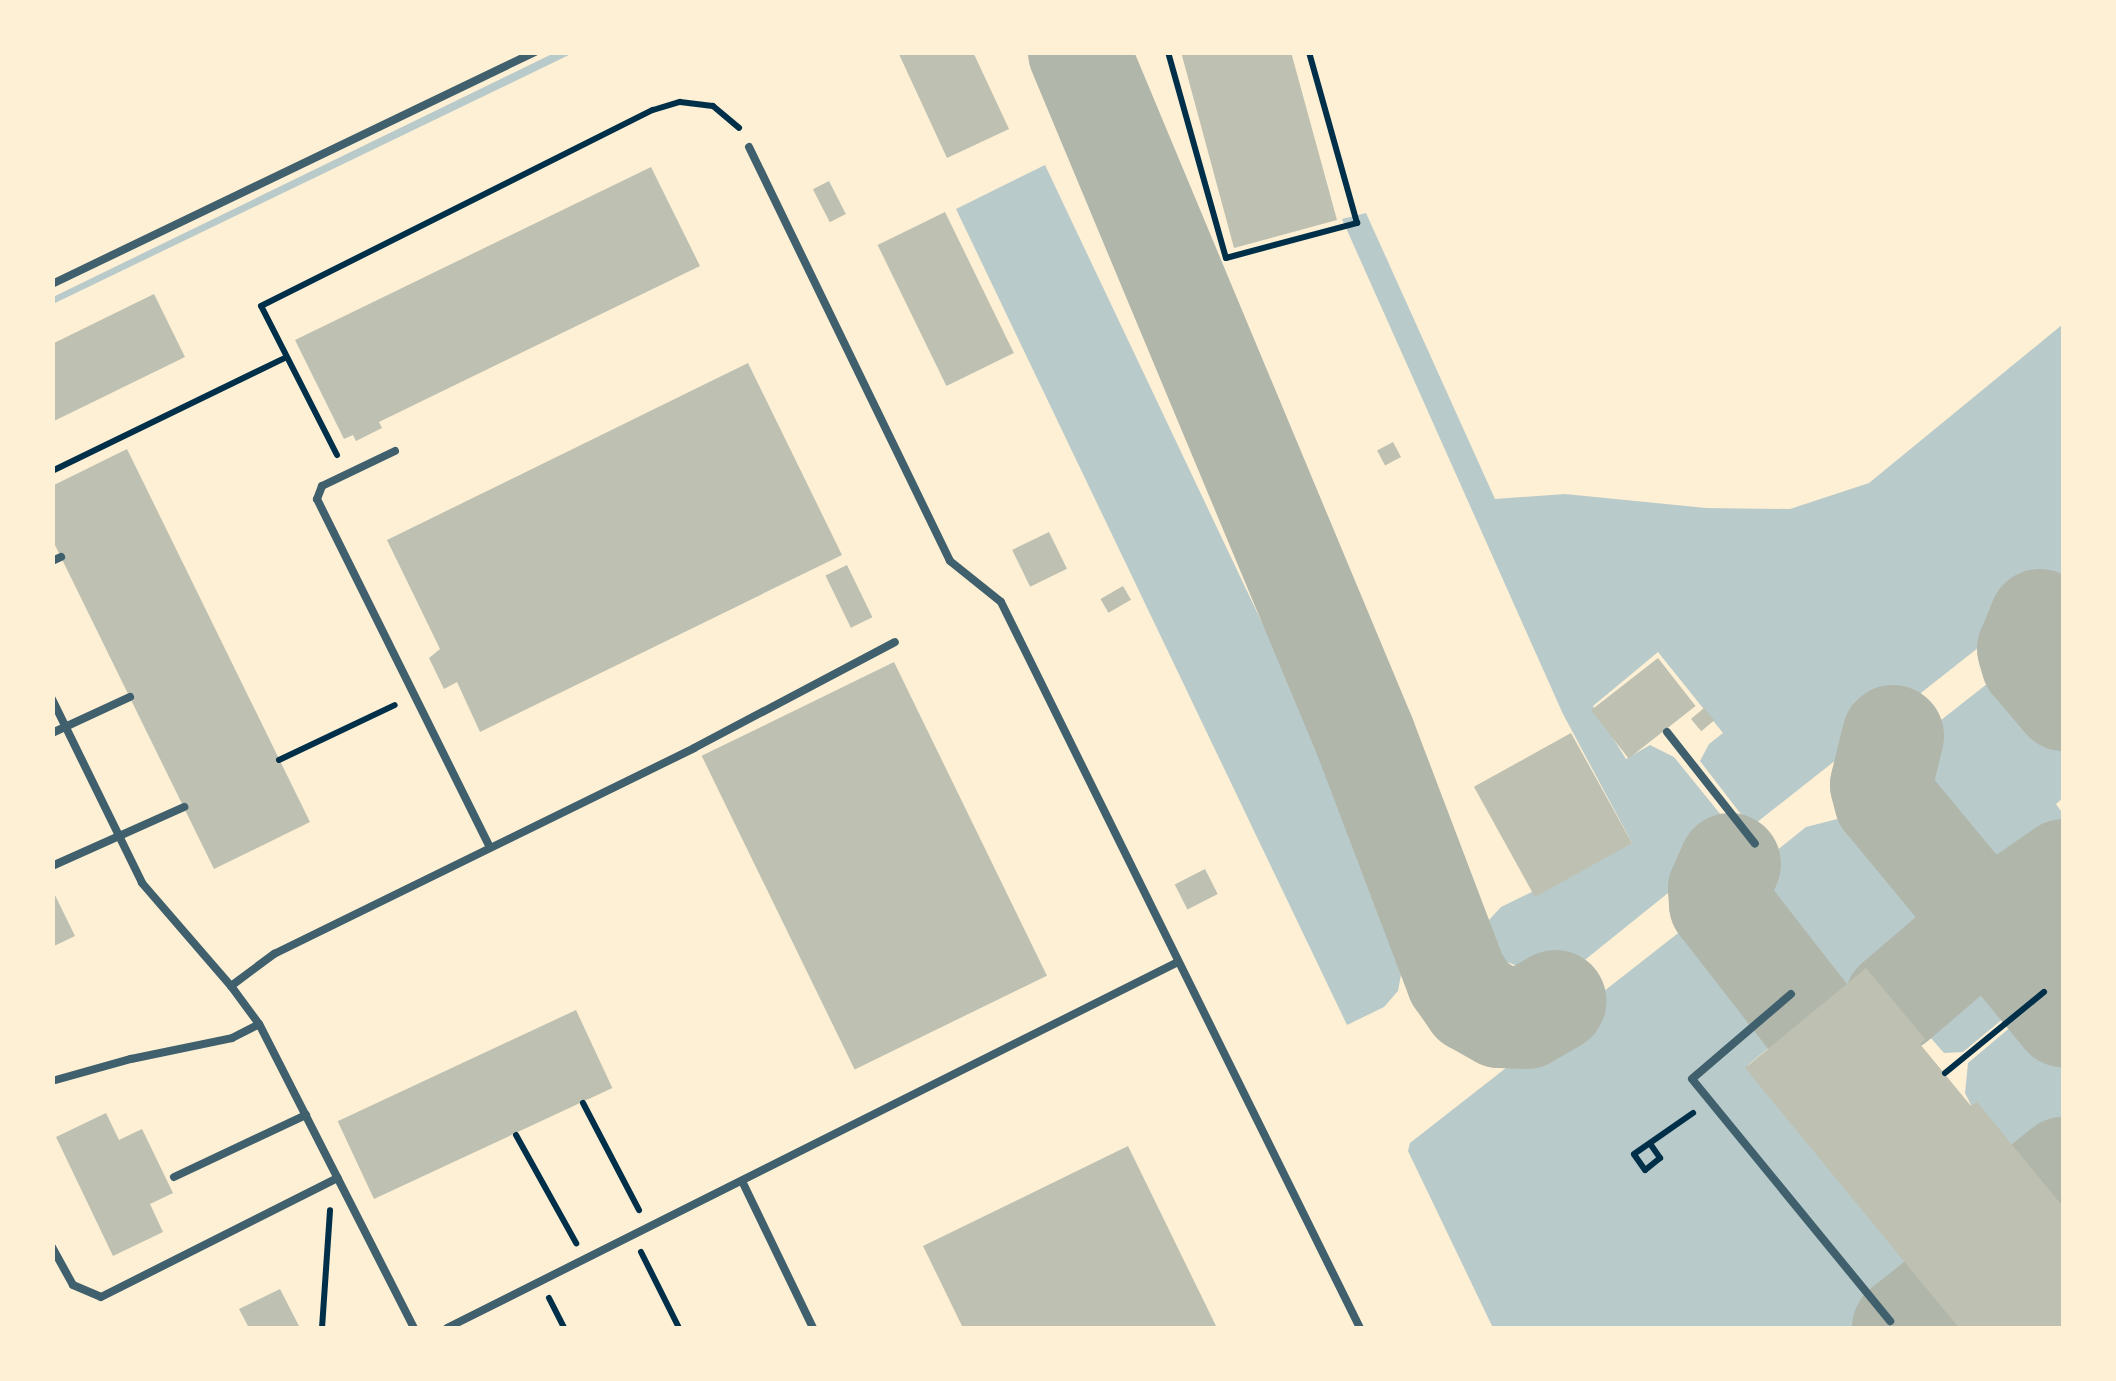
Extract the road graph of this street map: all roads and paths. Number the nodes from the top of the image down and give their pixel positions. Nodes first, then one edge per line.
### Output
1 (535, 52) edge
2 (1168, 52) edge
3 (1309, 52) edge
4 (749, 147) joint
5 (52, 284) edge
6 (286, 358) junction
7 (395, 451) dead end
8 (52, 471) edge
9 (346, 474) junction
10 (895, 642) dead end
11 (414, 695) junction
12 (130, 697) dead end
13 (52, 700) edge
14 (66, 727) junction
15 (1667, 732) dead end
16 (52, 733) edge
17 (279, 760) dead end
18 (184, 807) dead end
19 (120, 836) junction
20 (1755, 844) dead end
21 (489, 846) junction
22 (52, 866) edge
23 (1176, 963) junction
24 (231, 986) junction
25 (2044, 992) dead end
26 (1791, 994) dead end
27 (259, 1024) junction
28 (1945, 1074) dead end
29 (52, 1082) edge
30 (1710, 1100) junction
31 (583, 1102) dead end
32 (306, 1115) junction
33 (516, 1134) dead end
34 (1651, 1145) dead end
35 (174, 1177) dead end
36 (339, 1180) junction
37 (742, 1181) junction
38 (649, 1228) junction
39 (634, 1237) junction
40 (52, 1248) edge
41 (586, 1261) junction
42 (542, 1283) junction
43 (1890, 1320) dead end
44 (322, 1328) edge
45 (414, 1328) edge
46 (448, 1328) edge
47 (564, 1328) edge
48 (679, 1328) edge
49 (813, 1328) edge
50 (1360, 1328) edge

1 - 5 lane
2 - 3 path
4 - 6 path
4 - 23 lane
6 - 8 path
6 - 9 path
7 - 9 lane
9 - 11 lane
10 - 21 lane
11 - 17 path
11 - 21 lane
12 - 14 lane
13 - 14 lane
14 - 16 lane
14 - 19 lane
15 - 20 lane
18 - 19 lane
19 - 22 lane
19 - 24 lane
21 - 24 lane
23 - 37 lane
23 - 50 lane
24 - 27 lane
25 - 28 path
26 - 30 lane
27 - 29 lane
27 - 32 lane
30 - 34 path
30 - 43 lane
31 - 38 path
32 - 35 lane
32 - 36 lane
33 - 41 path
36 - 40 lane
36 - 44 path
36 - 45 lane
37 - 38 lane
37 - 49 lane
38 - 39 lane
39 - 41 lane
39 - 48 path
41 - 42 lane
42 - 46 lane
42 - 47 path

